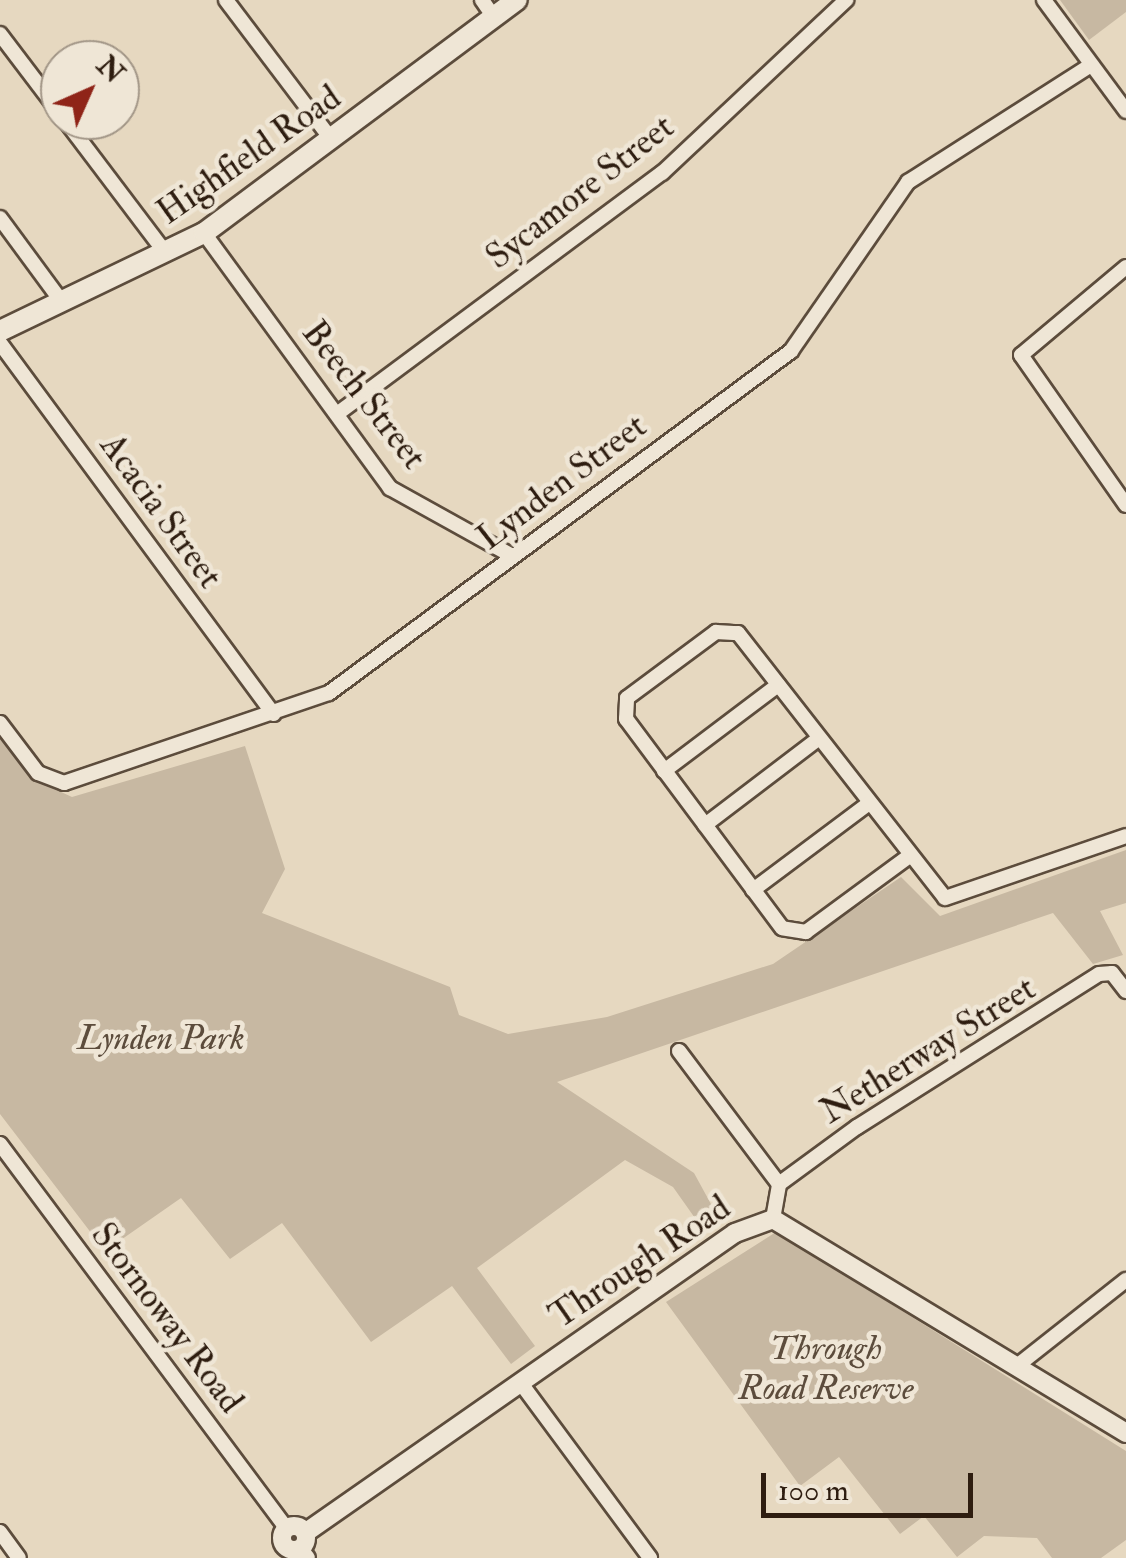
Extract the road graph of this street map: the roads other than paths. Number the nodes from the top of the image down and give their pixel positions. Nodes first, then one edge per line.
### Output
1 (226, 0) edge
2 (517, 0) edge
3 (846, 0) edge
4 (1044, 0) edge
5 (488, 8) edge
6 (0, 34) edge
7 (1091, 64) junction
8 (40, 87) edge
9 (1126, 111) edge
10 (331, 138) junction
11 (80, 140) edge
12 (0, 218) edge
13 (204, 232) junction
14 (166, 252) junction
15 (1126, 267) edge
16 (59, 298) junction
17 (0, 332) edge
18 (0, 343) edge
19 (337, 414) junction
20 (1126, 506) edge
21 (512, 556) junction
22 (778, 685) junction
23 (274, 714) junction
24 (0, 723) edge
25 (818, 739) junction
26 (664, 770) junction
27 (868, 804) junction
28 (705, 825) junction
29 (1126, 836) edge
30 (908, 858) junction
31 (753, 890) junction
32 (1126, 991) edge
33 (680, 1051) dead end
34 (0, 1144) edge
35 (778, 1184) junction
36 (773, 1218) junction
37 (1126, 1280) edge
38 (1017, 1366) junction
39 (520, 1382) junction
40 (1126, 1434) edge
41 (0, 1532) edge
42 (297, 1543) edge
43 (19, 1558) edge
44 (268, 1558) edge
45 (650, 1558) edge

1 - 10 street
2 - 5 main road, Highfield Road
3 - 19 street, Sycamore Street
4 - 7 street
5 - 10 main road, Highfield Road
6 - 8 street
7 - 9 street
7 - 21 street, Lynden Street
10 - 13 main road, Highfield Road
11 - 14 street
12 - 16 street
13 - 14 main road, Highfield Road
13 - 19 street, Beech Street
14 - 16 main road, Highfield Road
15 - 20 street
16 - 17 main road, Highfield Road
18 - 23 street, Acacia Street
19 - 21 street, Beech Street
21 - 23 street, Lynden Street
22 - 25 street
22 - 26 street
22 - 26 street
23 - 24 street, Lynden Street
25 - 27 street
25 - 28 street
26 - 28 street
27 - 30 street
27 - 31 street
28 - 31 street
29 - 30 street
30 - 31 street
32 - 35 street, Netherway Street
33 - 35 street
34 - 42 street, Stornoway Road
35 - 36 street
36 - 38 street, Through Road
36 - 39 street, Through Road
37 - 38 street
38 - 40 street, Through Road
39 - 42 street, Through Road
39 - 45 street
41 - 43 street
42 - 44 street, Through Road

